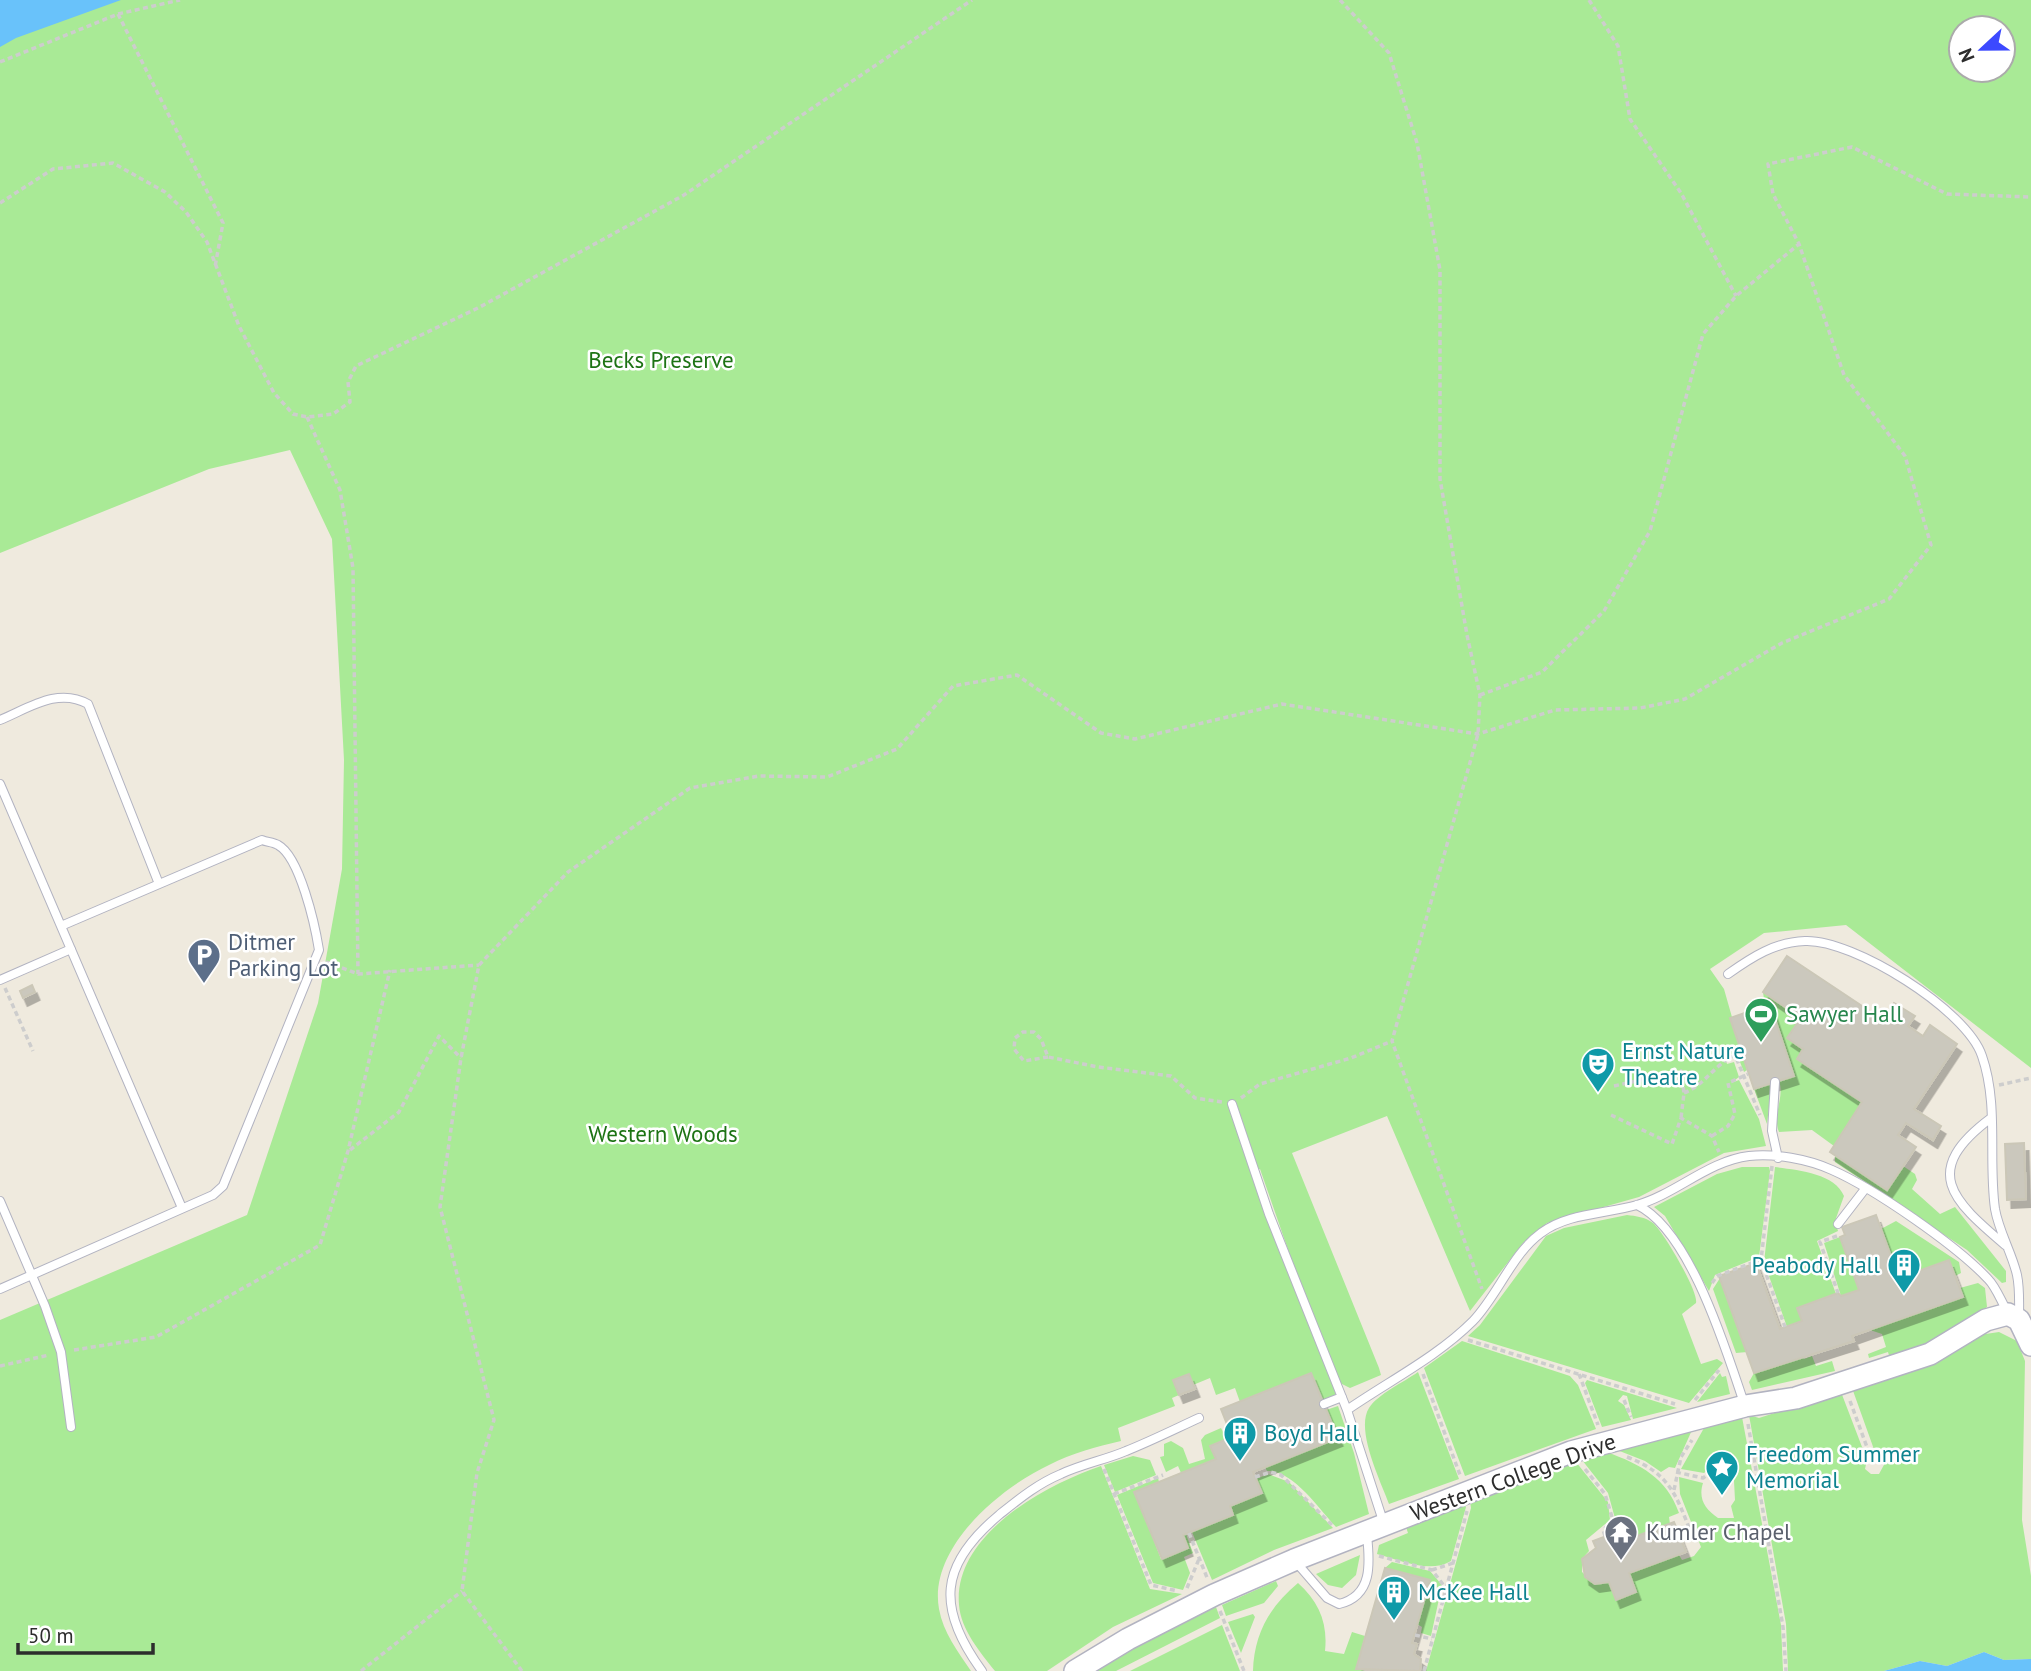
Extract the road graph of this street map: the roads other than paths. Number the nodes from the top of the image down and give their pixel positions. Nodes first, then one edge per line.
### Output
1 (0, 720) edge
2 (0, 784) edge
3 (159, 884) junction
4 (61, 926) junction
5 (71, 949) junction
6 (1728, 974) dead end
7 (1, 980) edge
8 (1776, 1082) dead end
9 (1232, 1104) road end
10 (1991, 1118) junction
11 (1775, 1158) junction
12 (1865, 1189) junction
13 (0, 1201) edge
14 (1637, 1205) junction
15 (182, 1208) junction
16 (1839, 1224) road end
17 (2008, 1247) junction
18 (32, 1275) junction
19 (0, 1289) edge
20 (2014, 1317) junction
21 (2031, 1345) edge
22 (1342, 1397) junction
23 (1324, 1404) dead end
24 (1745, 1406) junction
25 (1347, 1410) junction
26 (1199, 1418) dead end
27 (71, 1427) dead end
28 (1384, 1525) junction
29 (1294, 1560) junction
30 (982, 1671) edge
31 (1075, 1671) edge

1 - 3 lane
2 - 4 lane
3 - 4 lane
3 - 15 lane
4 - 5 lane
5 - 7 lane
5 - 15 lane
6 - 10 lane
8 - 11 lane
9 - 22 lane
10 - 17 lane
10 - 17 lane
11 - 12 lane
11 - 14 lane
12 - 16 lane
12 - 20 lane
13 - 18 lane
14 - 24 lane
14 - 25 lane
15 - 18 lane
17 - 20 lane
18 - 19 lane
18 - 27 lane
20 - 21 street
20 - 24 street, Western College Drive
22 - 23 lane
22 - 25 lane
24 - 28 street, Western College Drive
25 - 28 lane
26 - 30 lane
28 - 29 street, Western College Drive
28 - 29 lane
29 - 31 street, Western College Drive

